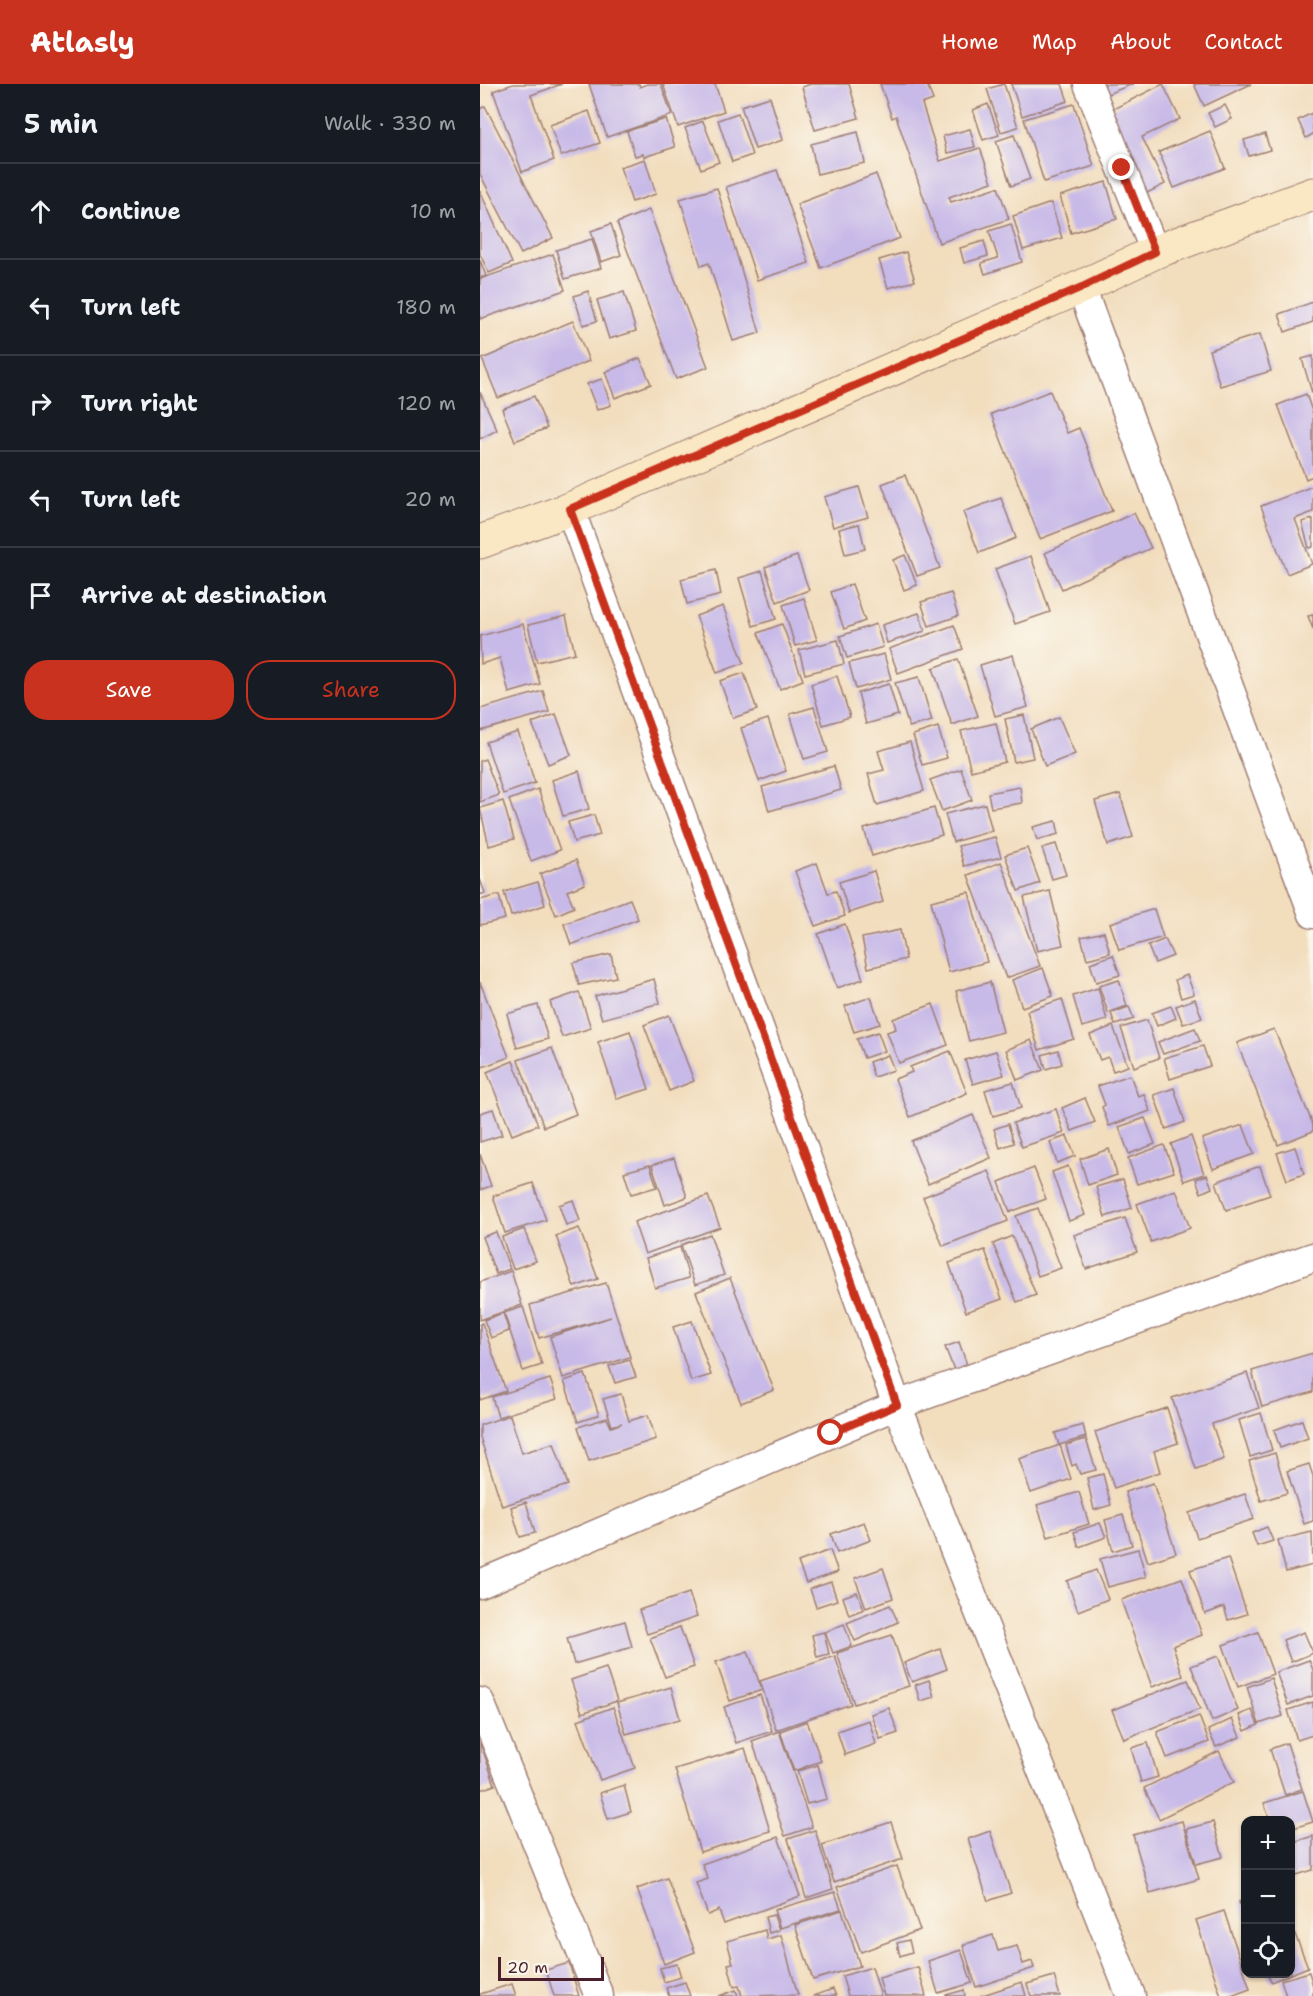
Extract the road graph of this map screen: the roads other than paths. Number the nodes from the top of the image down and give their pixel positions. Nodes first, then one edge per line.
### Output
1 (1088, 84) edge
2 (1313, 194) edge
3 (1155, 252) junction
4 (1082, 287) junction
5 (570, 509) junction
6 (480, 542) edge
7 (1313, 914) edge
8 (1313, 1257) edge
9 (897, 1405) junction
10 (480, 1584) edge
11 (480, 1702) edge
12 (599, 1996) edge
13 (1131, 1996) edge

1 - 3 street
2 - 3 main road
3 - 4 main road
4 - 5 main road
4 - 7 street
5 - 6 main road
5 - 9 street
8 - 9 street
9 - 10 street
9 - 13 street
11 - 12 street

